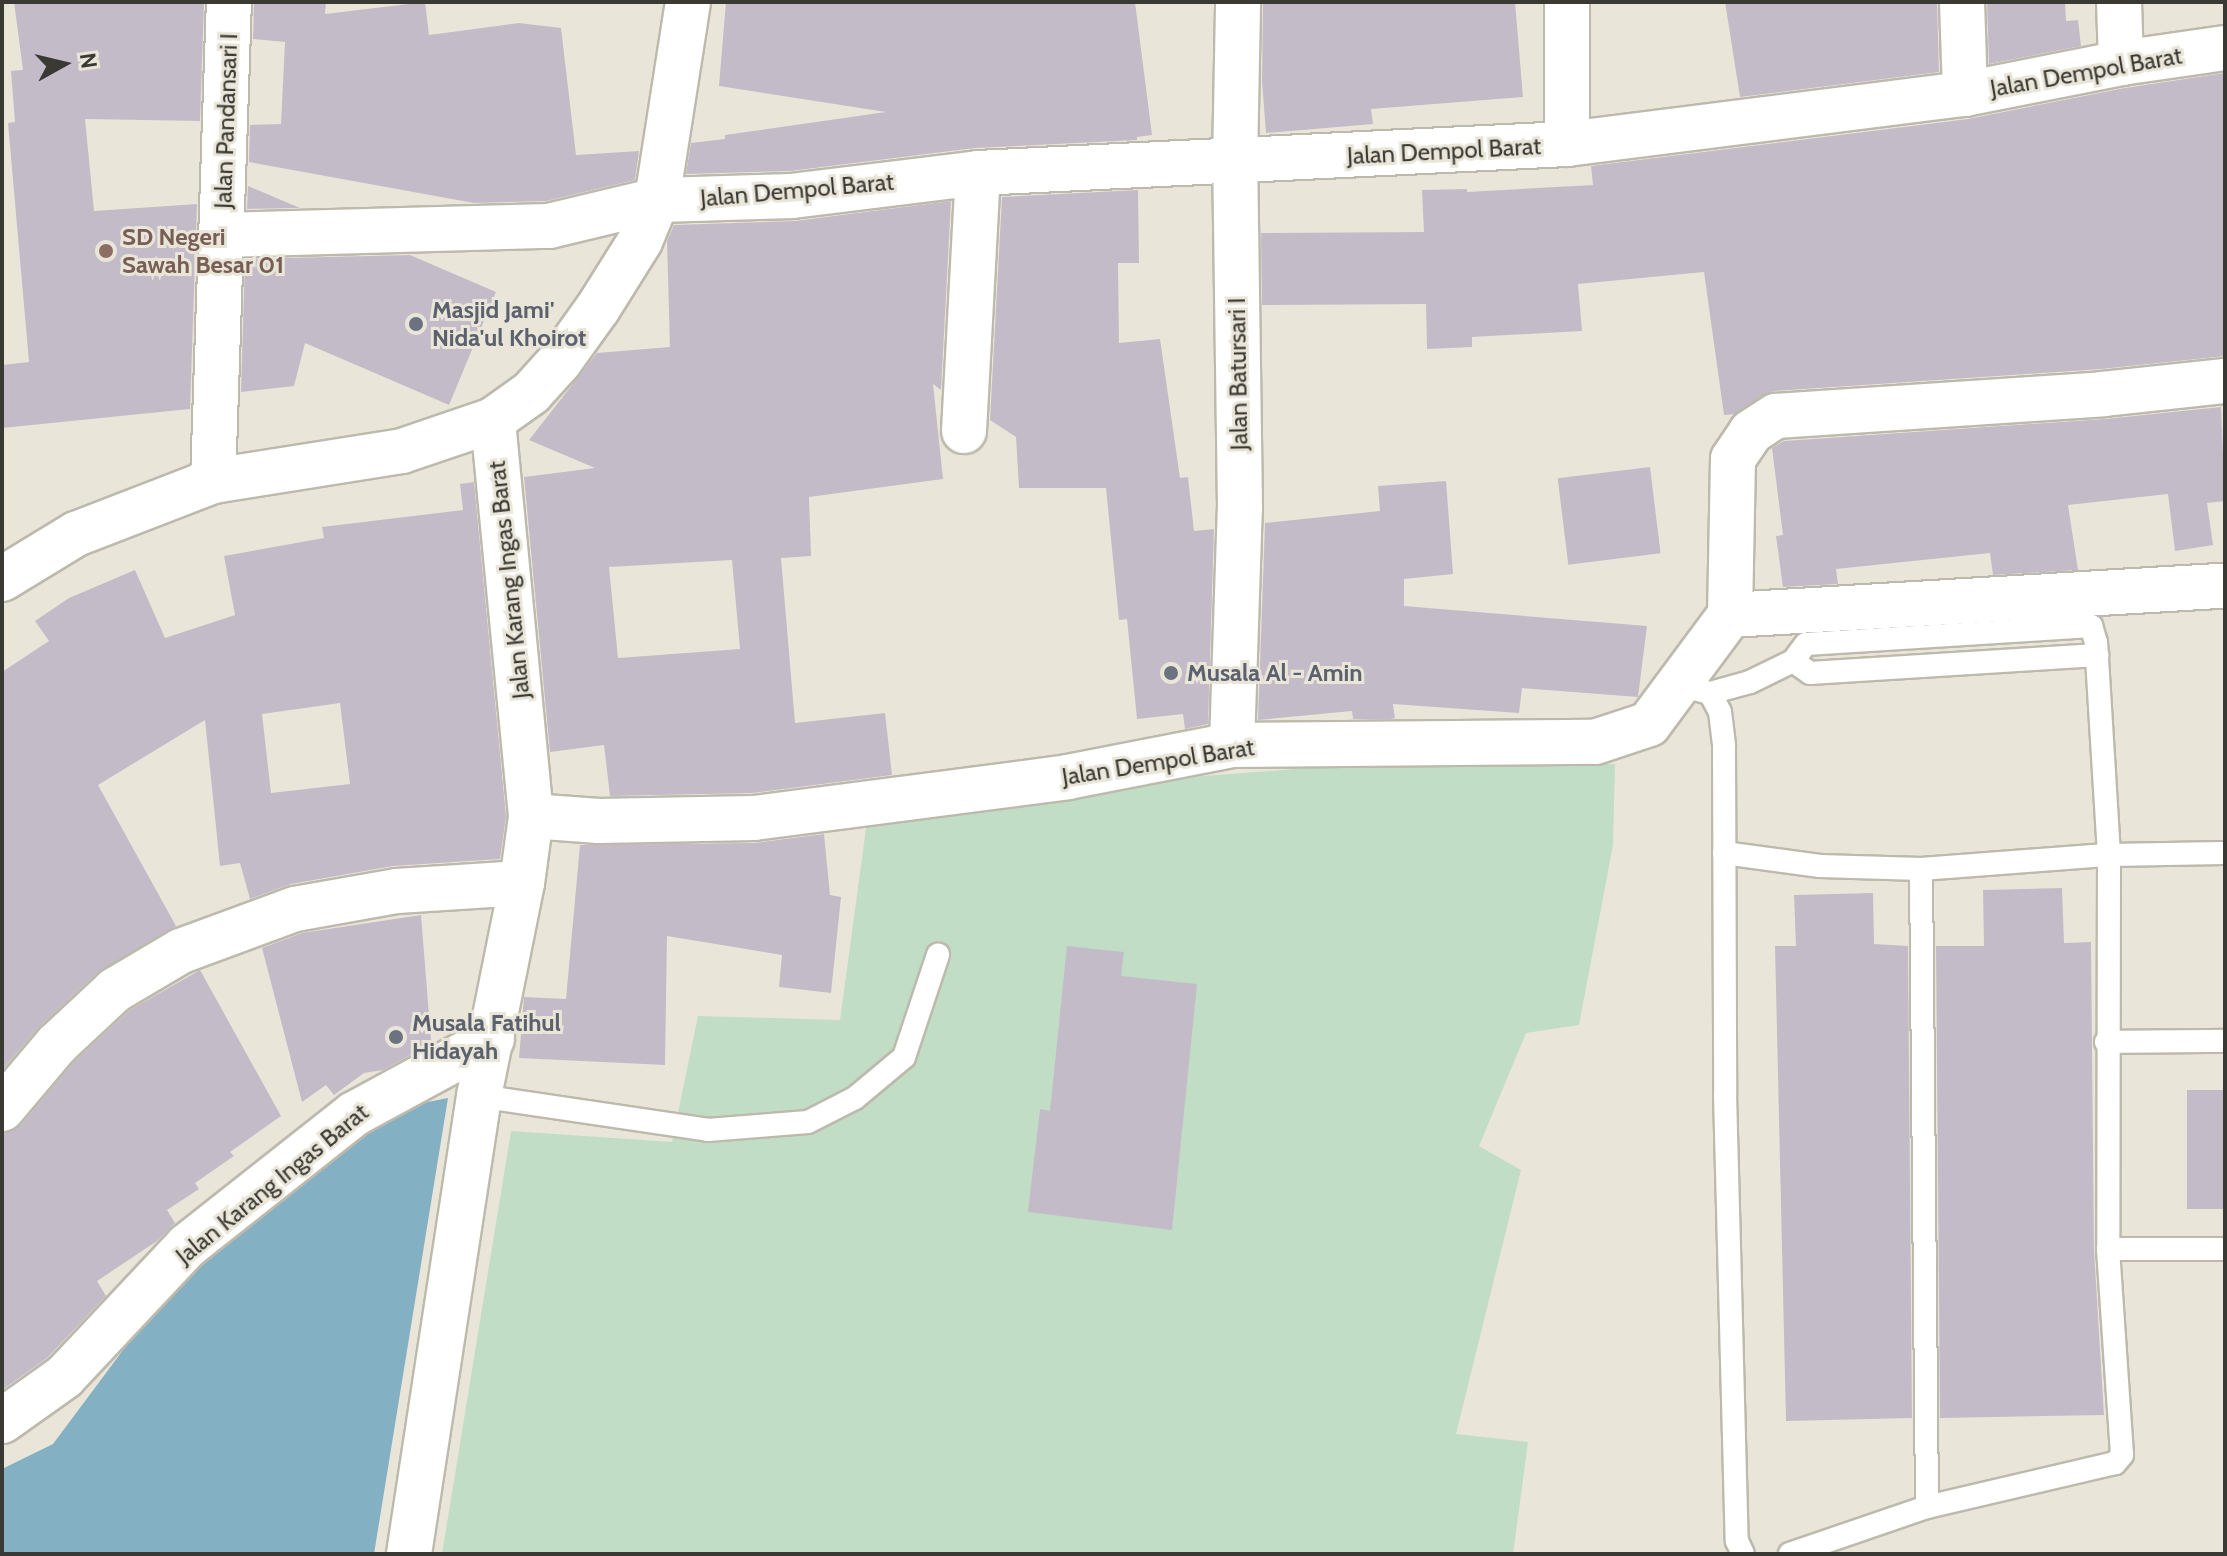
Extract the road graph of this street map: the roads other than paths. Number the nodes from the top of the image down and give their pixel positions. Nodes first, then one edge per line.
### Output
1 (229, 2) edge
2 (688, 2) edge
3 (1238, 2) edge
4 (1567, 2) edge
5 (1962, 2) edge
6 (2119, 2) edge
7 (2225, 48) edge
8 (2121, 63) junction
9 (1965, 94) junction
10 (1567, 144) junction
11 (1235, 163) junction
12 (978, 173) junction
13 (657, 200) junction
14 (222, 235) junction
15 (2225, 381) edge
16 (493, 420) junction
17 (964, 431) dead end
18 (213, 481) junction
19 (2, 579) edge
20 (2225, 586) edge
21 (1730, 615) junction
22 (1695, 689) junction
23 (1232, 745) junction
24 (531, 816) junction
25 (1724, 853) junction
26 (2225, 853) edge
27 (2109, 855) junction
28 (1921, 869) junction
29 (522, 883) junction
30 (938, 955) dead end
31 (492, 1039) junction
32 (2225, 1041) edge
33 (2106, 1042) junction
34 (479, 1096) junction
35 (2, 1109) edge
36 (2108, 1249) junction
37 (2225, 1249) edge
38 (2, 1421) edge
39 (1927, 1507) junction
40 (409, 1554) edge
41 (1743, 1554) edge
42 (1790, 1554) edge

1 - 14 street, Jalan Pandansari I
2 - 13 street
3 - 11 street, Jalan Batursari I
4 - 10 street
5 - 9 street
6 - 8 street
7 - 8 street, Jalan Dempol Barat
8 - 9 street, Jalan Dempol Barat
9 - 10 street, Jalan Dempol Barat
10 - 11 street, Jalan Dempol Barat
11 - 12 street, Jalan Dempol Barat
11 - 23 street, Jalan Batursari I
12 - 13 street, Jalan Dempol Barat
12 - 17 street
13 - 14 street, Jalan Dempol Barat
13 - 16 street
14 - 18 street, Jalan Pandansari I
15 - 21 street
16 - 18 street
16 - 24 street, Jalan Karang Ingas Barat
18 - 19 street
20 - 21 street
21 - 22 street, Jalan Dempol Barat
22 - 23 street, Jalan Dempol Barat
22 - 25 lane
22 - 27 lane
23 - 24 street, Jalan Dempol Barat
24 - 29 street, Jalan Karang Ingas Barat
25 - 28 lane
25 - 41 lane
26 - 27 lane
27 - 28 lane
27 - 33 lane
28 - 39 lane
29 - 31 street, Jalan Karang Ingas Barat
29 - 35 street
30 - 34 lane
31 - 34 street, Jalan Karang Ingas Barat
31 - 38 street, Jalan Karang Ingas Barat
32 - 33 lane
33 - 36 lane
34 - 40 street, Jalan Karang Ingas Barat
36 - 37 lane
36 - 39 lane
39 - 42 lane

